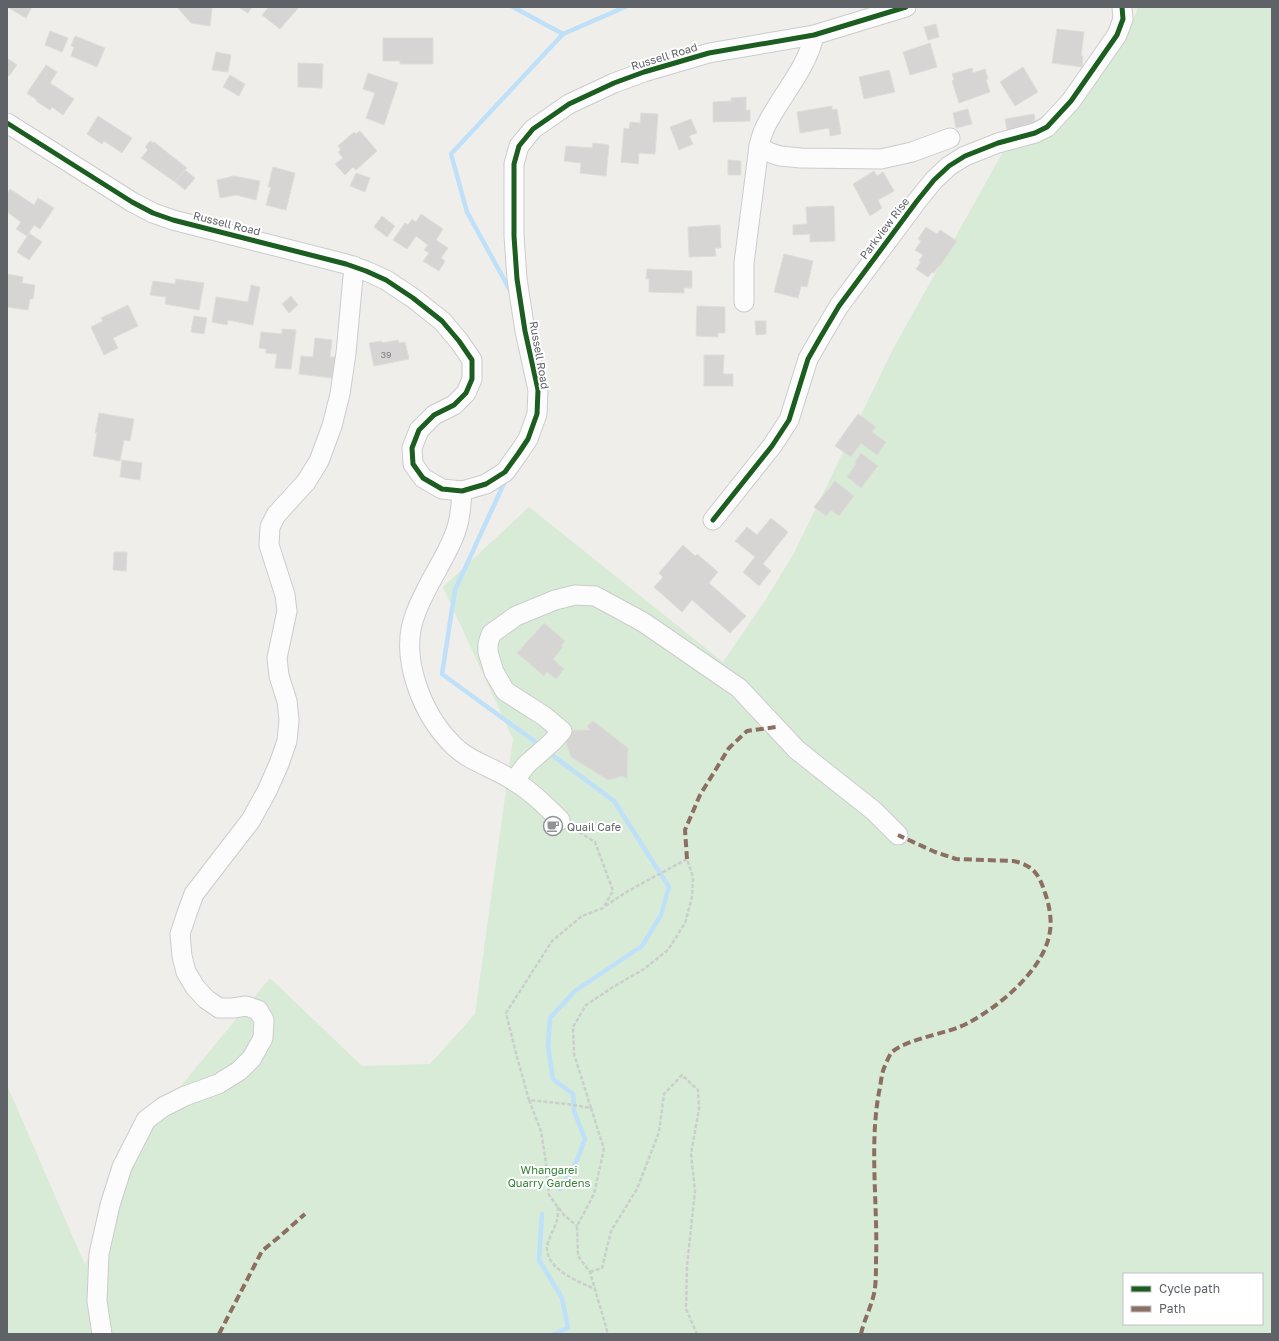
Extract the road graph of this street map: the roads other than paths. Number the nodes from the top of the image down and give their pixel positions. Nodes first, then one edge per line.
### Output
1 (906, 7) edge
2 (1122, 7) edge
3 (814, 35) junction
4 (7, 123) edge
5 (950, 138) dead end
6 (759, 146) junction
7 (354, 266) junction
8 (744, 302) dead end
9 (462, 491) junction
10 (713, 520) dead end
11 (514, 781) junction
12 (560, 820) road end
13 (898, 835) dead end
14 (102, 1334) edge

1 - 3 street, Russell Road
2 - 10 street, Parkview Rise
3 - 6 street
3 - 9 street, Russell Road
4 - 7 street, Russell Road
5 - 6 street
6 - 8 street
7 - 9 street, Russell Road
7 - 14 street
9 - 11 street
11 - 12 street
11 - 13 street

